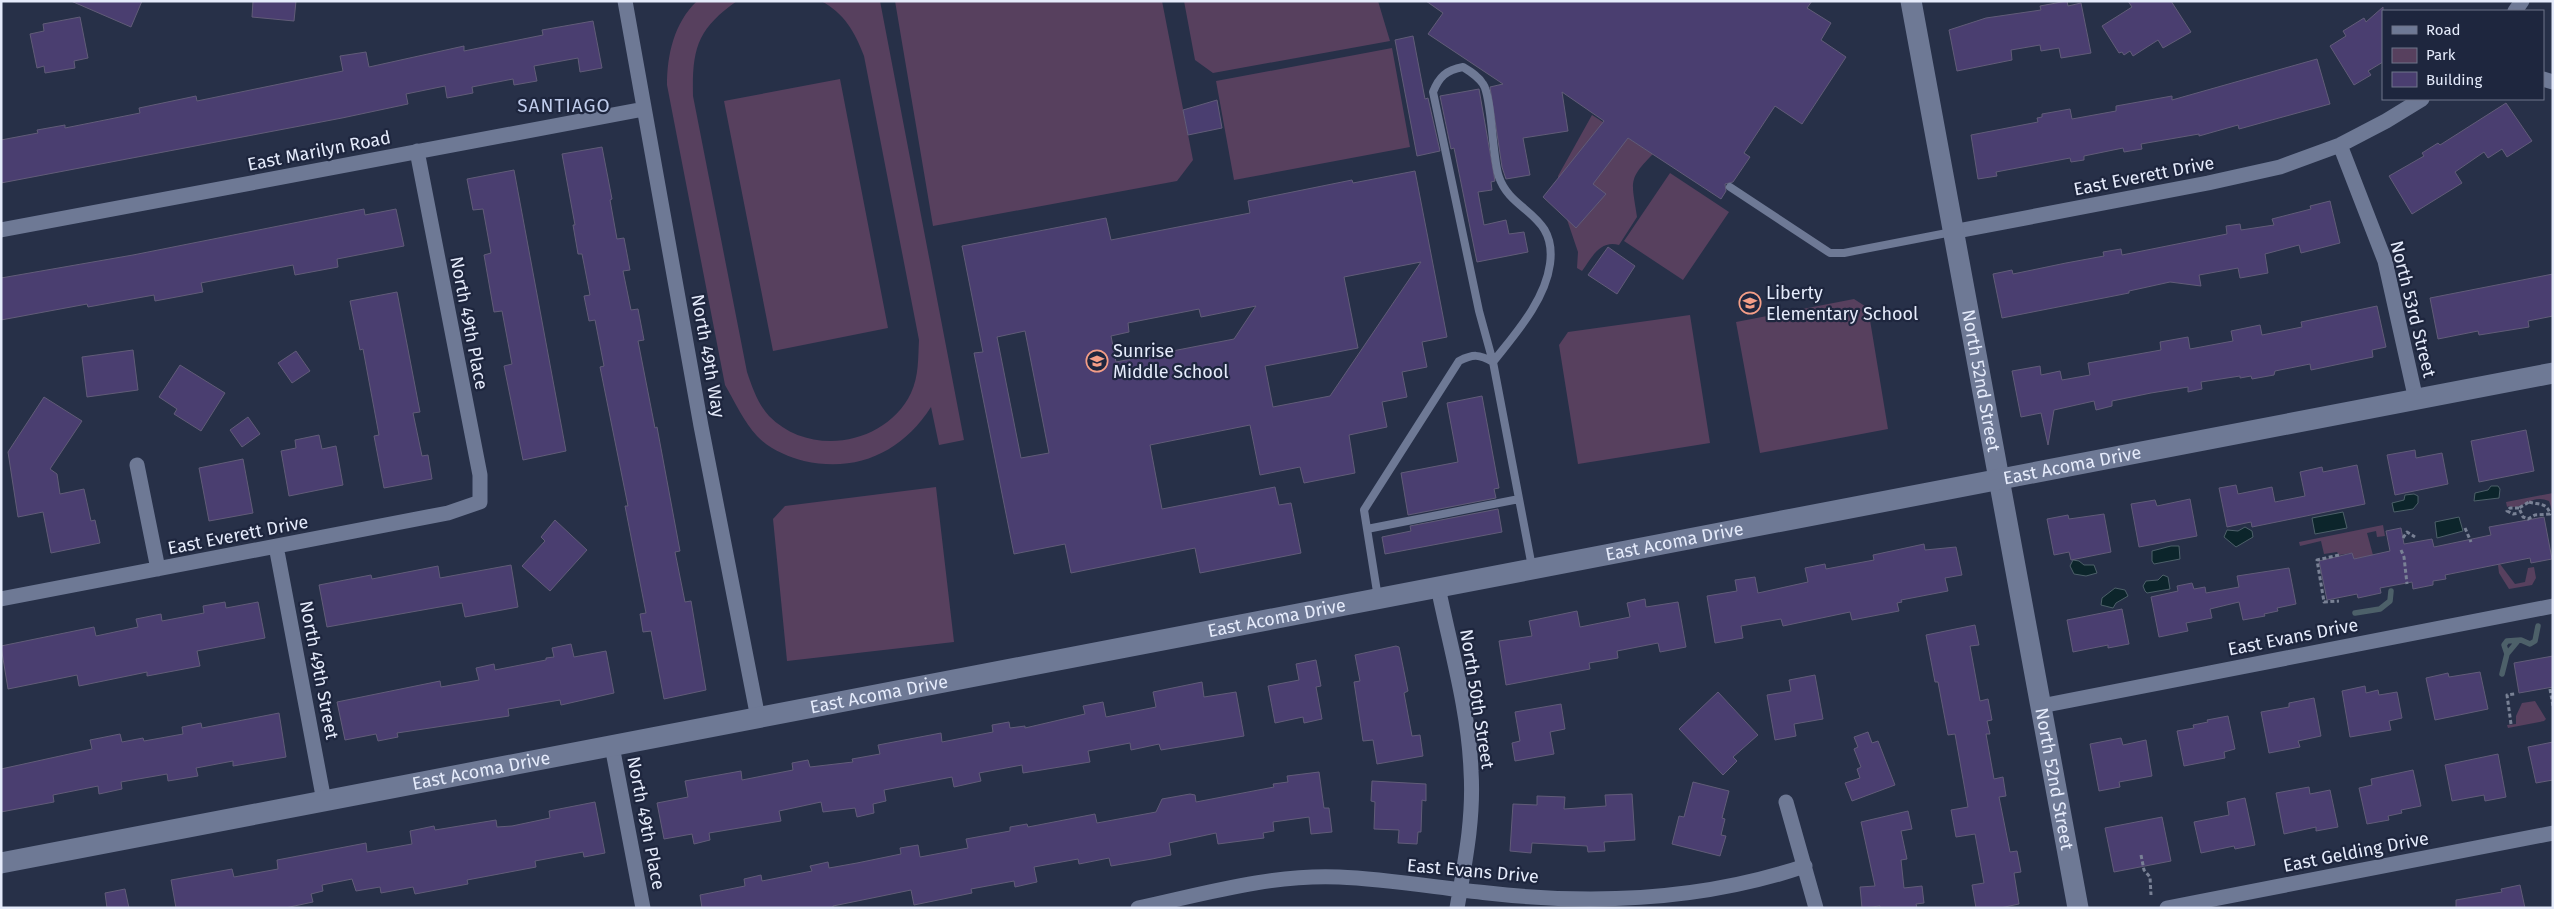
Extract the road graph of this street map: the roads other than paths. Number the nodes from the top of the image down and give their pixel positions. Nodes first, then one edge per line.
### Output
1 (625, 1) edge
2 (1911, 1) edge
3 (2420, 100) edge
4 (644, 109) junction
5 (2340, 145) junction
6 (417, 151) junction
7 (1730, 187) dead end
8 (1, 230) edge
9 (1952, 232) junction
10 (1493, 362) junction
11 (2553, 373) edge
12 (2416, 400) junction
13 (137, 464) dead end
14 (2001, 480) junction
15 (1519, 499) junction
16 (480, 502) joint
17 (1367, 529) junction
18 (276, 546) junction
19 (158, 569) junction
20 (1532, 569) junction
21 (1438, 587) junction
22 (1378, 598) junction
23 (1, 599) edge
24 (2553, 606) edge
25 (2041, 706) junction
26 (758, 718) junction
27 (612, 746) junction
28 (324, 801) junction
29 (1786, 802) dead end
30 (2553, 833) edge
31 (1, 863) edge
32 (1805, 866) junction
33 (1460, 889) junction
34 (643, 908) edge
35 (1138, 908) edge
36 (1457, 908) edge
37 (1816, 908) edge
38 (2078, 908) edge
39 (2167, 908) edge

1 - 4 street, North 49th Way
2 - 9 street, North 52nd Street
3 - 5 street, East Everett Drive
4 - 6 street, East Marilyn Road
4 - 26 street, North 49th Way
5 - 9 street, East Everett Drive
5 - 12 street, North 53rd Street
6 - 8 street, East Marilyn Road
6 - 16 street, North 49th Place
7 - 9 lane
9 - 14 street, North 52nd Street
10 - 10 lane
10 - 15 lane
10 - 17 lane
11 - 12 street, East Acoma Drive
12 - 14 street, East Acoma Drive
13 - 19 street
14 - 20 street, East Acoma Drive
14 - 25 street, North 52nd Street
15 - 17 lane
15 - 20 lane
16 - 18 street, East Everett Drive
17 - 22 lane
18 - 19 street, East Everett Drive
18 - 28 street, North 49th Street
19 - 23 street, East Everett Drive
20 - 21 street, East Acoma Drive
21 - 22 street, East Acoma Drive
21 - 33 street, North 50th Street
22 - 26 street, East Acoma Drive
24 - 25 street, East Evans Drive
25 - 38 street, North 52nd Street
26 - 27 street, East Acoma Drive
27 - 28 street, East Acoma Drive
27 - 34 street, North 49th Place
28 - 31 street, East Acoma Drive
29 - 32 street
30 - 39 street, East Gelding Drive
32 - 33 street, East Evans Drive
32 - 37 street
33 - 35 street, East Evans Drive
33 - 36 street, North 50th Street

